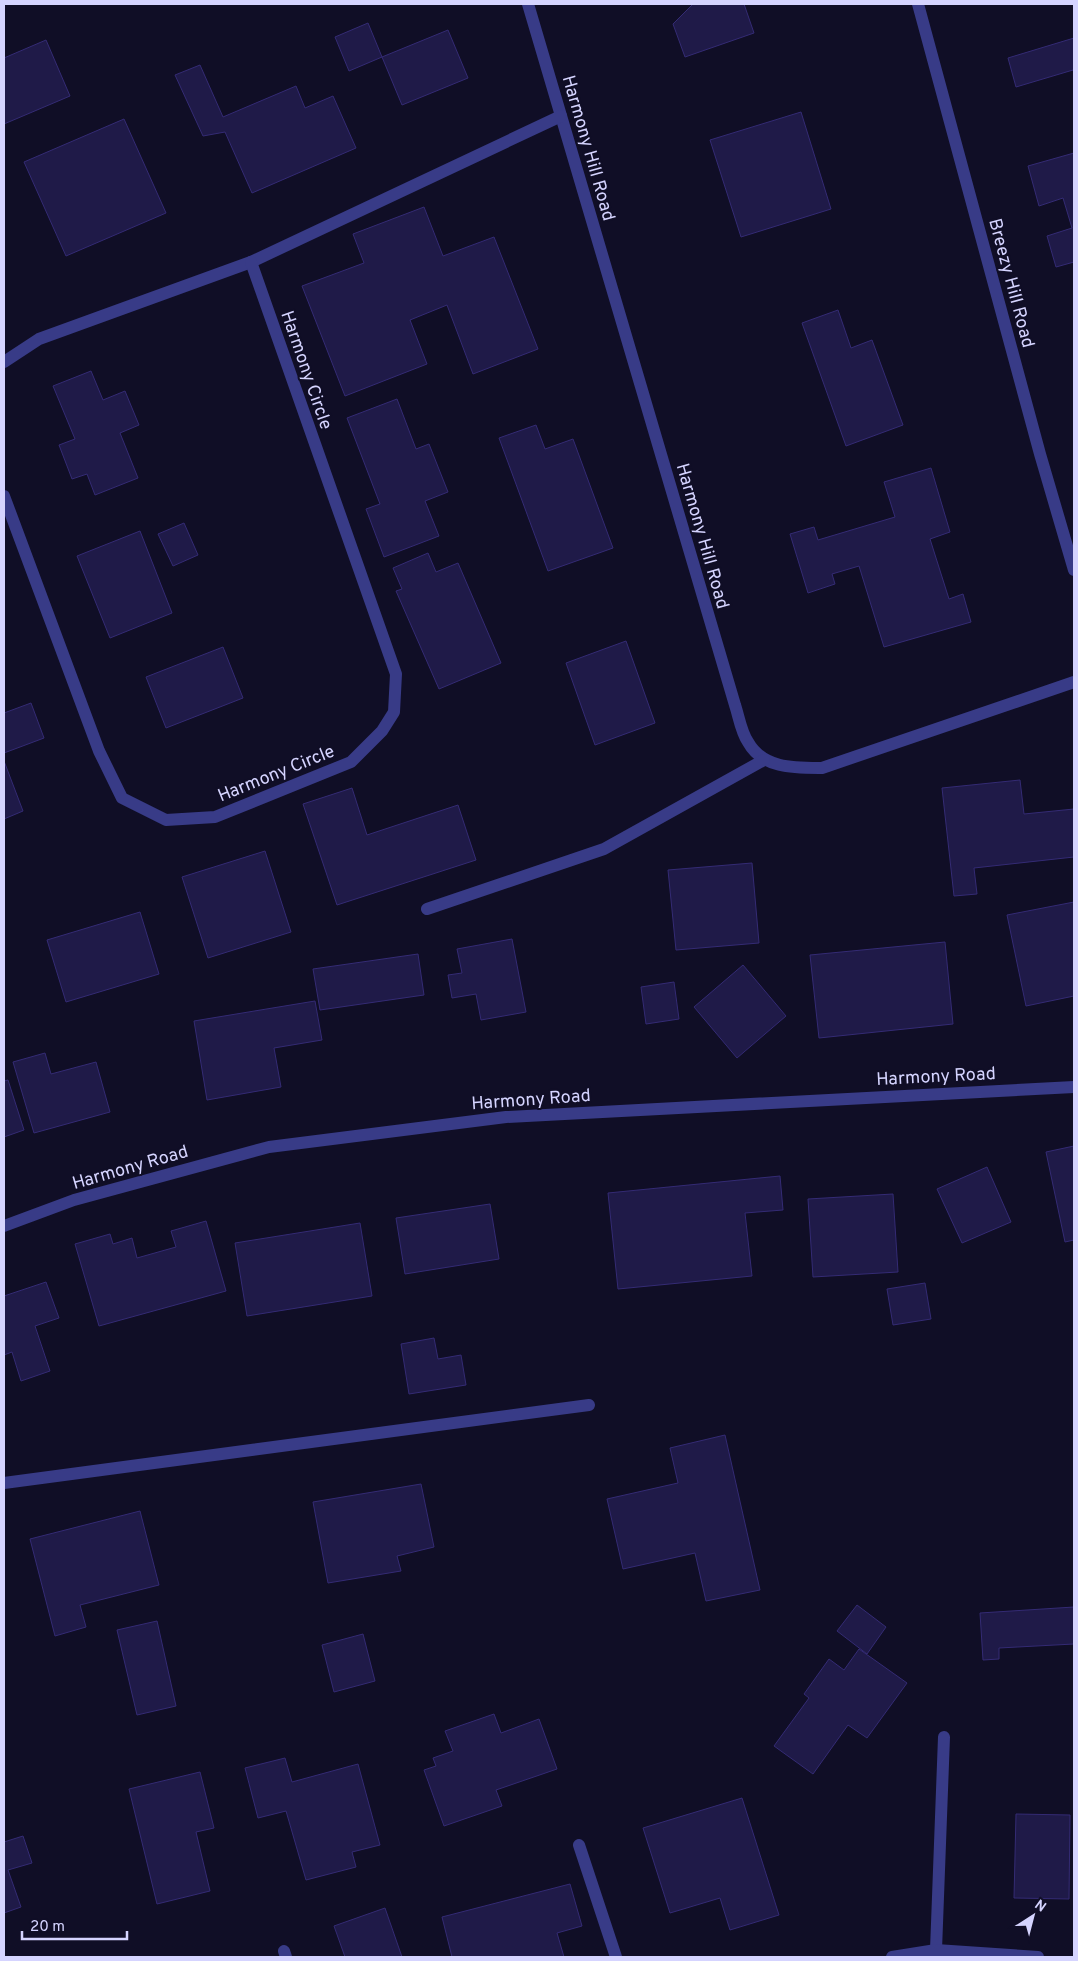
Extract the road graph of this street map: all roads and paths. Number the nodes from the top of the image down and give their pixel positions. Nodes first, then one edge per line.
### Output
1 (528, 4) edge
2 (918, 4) edge
3 (561, 116) junction
4 (251, 262) junction
5 (4, 362) edge
6 (4, 496) edge
7 (1074, 570) edge
8 (1074, 682) edge
9 (764, 760) junction
10 (426, 909) dead end
11 (1074, 1087) edge
12 (4, 1226) edge
13 (589, 1405) dead end
14 (4, 1483) edge
15 (944, 1737) dead end
16 (579, 1845) dead end
17 (936, 1950) junction
18 (616, 1957) edge
19 (892, 1957) edge
20 (1038, 1957) edge

1 - 3 street, Harmony Hill Road
2 - 7 street, Breezy Hill Road
3 - 4 street
3 - 9 street, Harmony Hill Road
4 - 5 street
4 - 6 street, Harmony Circle
8 - 9 street
9 - 10 street
11 - 12 street, Harmony Road
13 - 14 street
15 - 17 street
16 - 18 street
17 - 19 street
17 - 20 street

